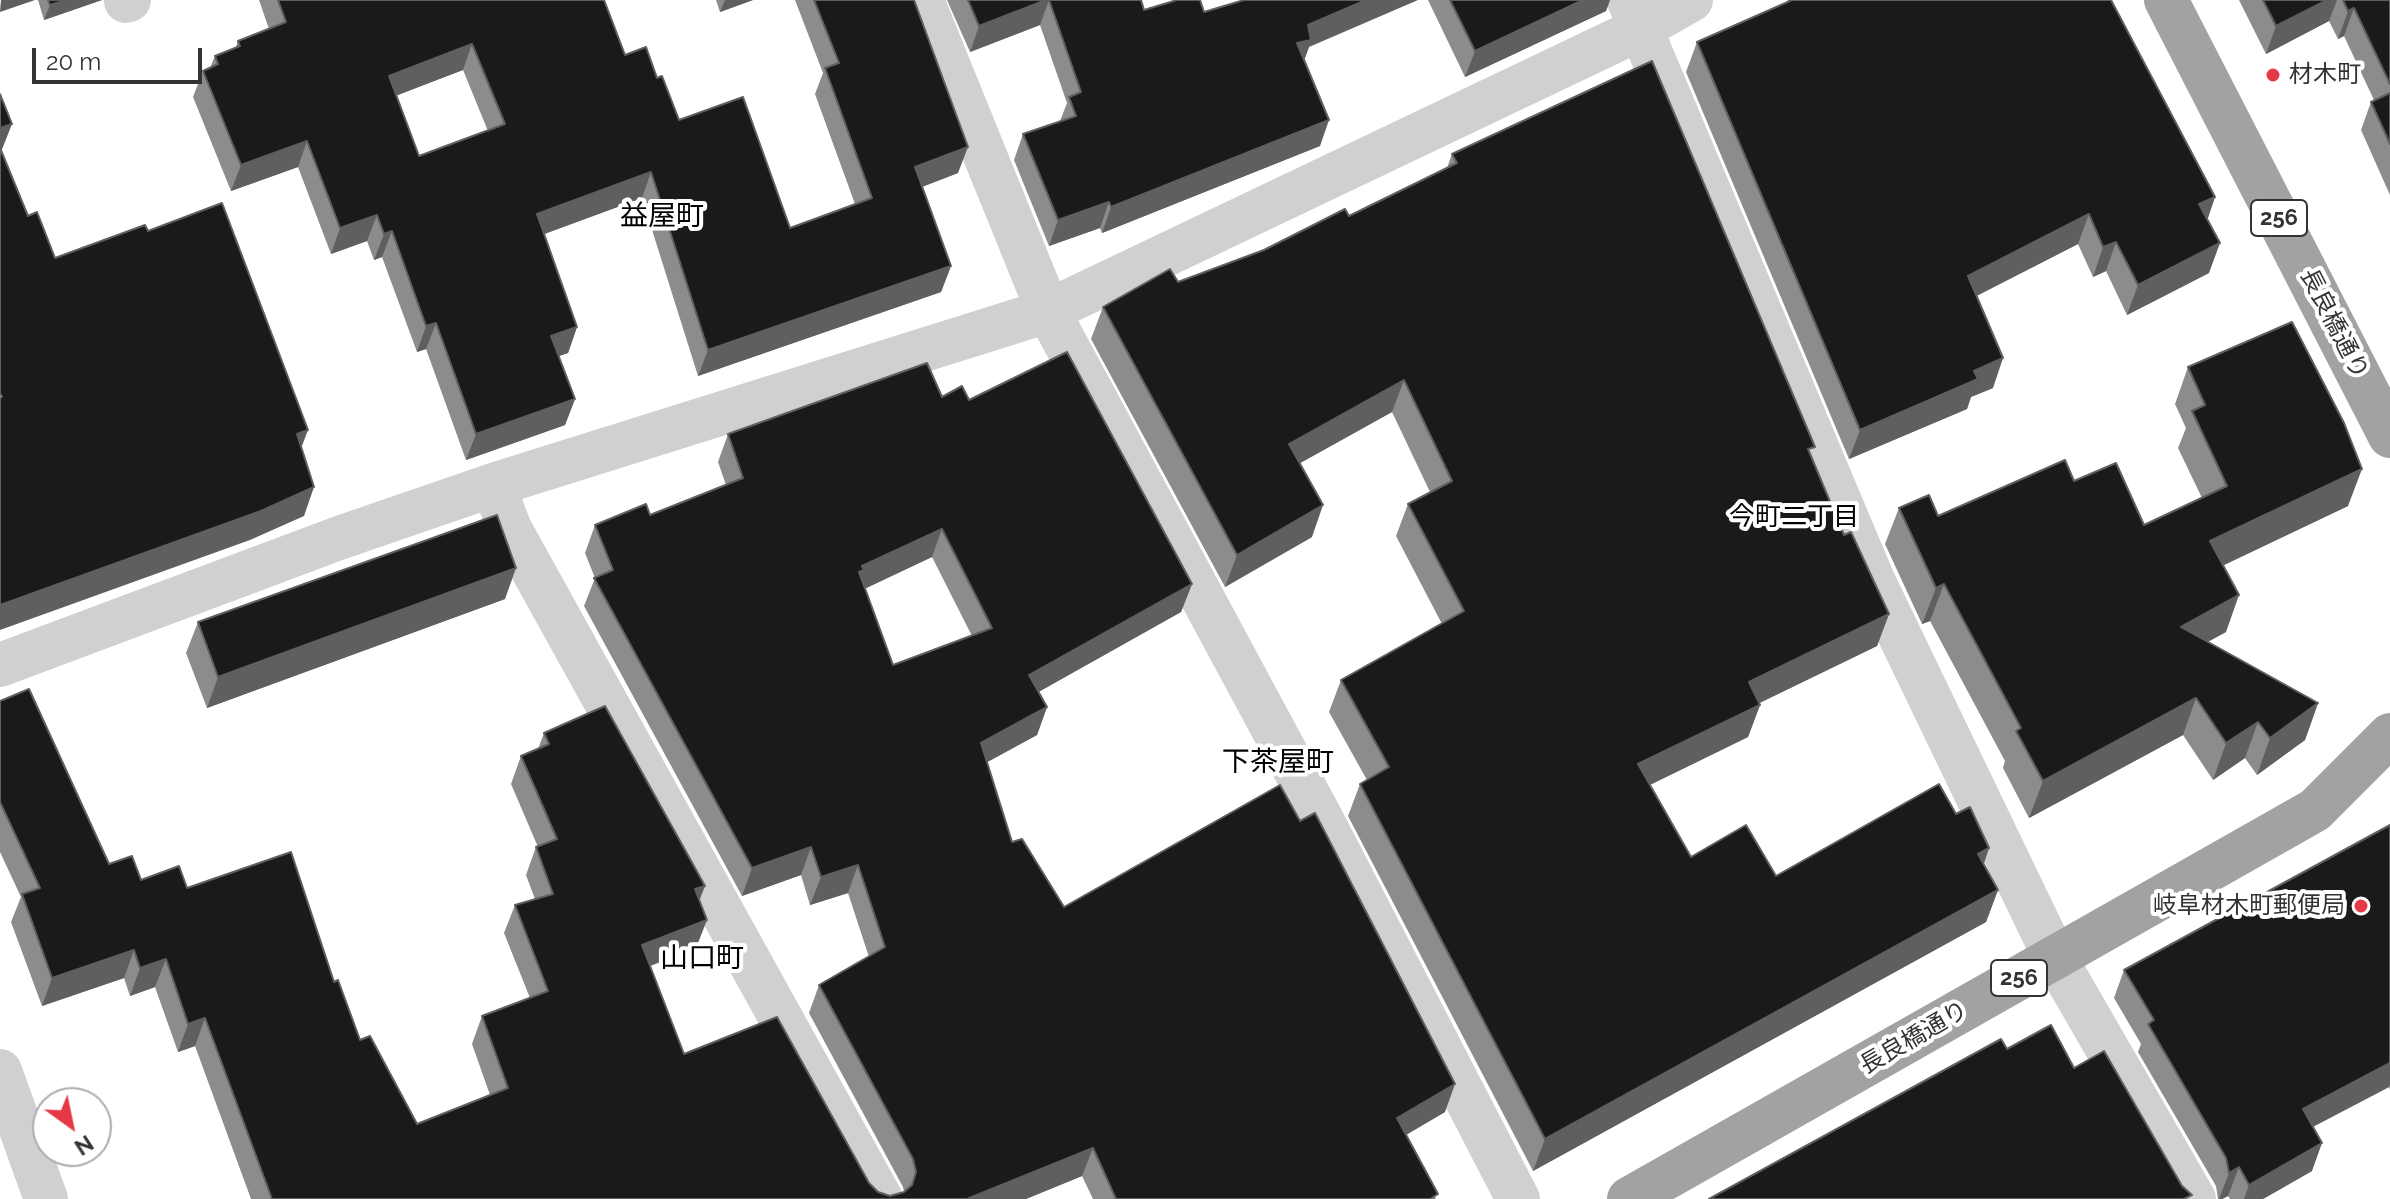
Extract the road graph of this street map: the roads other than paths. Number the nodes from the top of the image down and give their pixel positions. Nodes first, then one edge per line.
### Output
1 (922, 0) edge
2 (1691, 0) edge
3 (2166, 0) edge
4 (1635, 14) edge
5 (1048, 311) junction
6 (2389, 429) edge
7 (493, 485) junction
8 (0, 665) edge
9 (2390, 735) edge
10 (2055, 958) junction
11 (0, 1071) edge
12 (46, 1199) edge
13 (881, 1199) edge
14 (1518, 1199) edge
15 (1629, 1199) edge
16 (2194, 1199) edge

1 - 5 street
2 - 4 street
3 - 6 highway, 長良橋通り / 256
4 - 5 street
4 - 10 street
5 - 7 street
5 - 14 street
7 - 8 street
7 - 13 street
9 - 10 highway, 長良橋通り / 256
10 - 15 highway, 長良橋通り / 256
10 - 16 street
11 - 12 street

